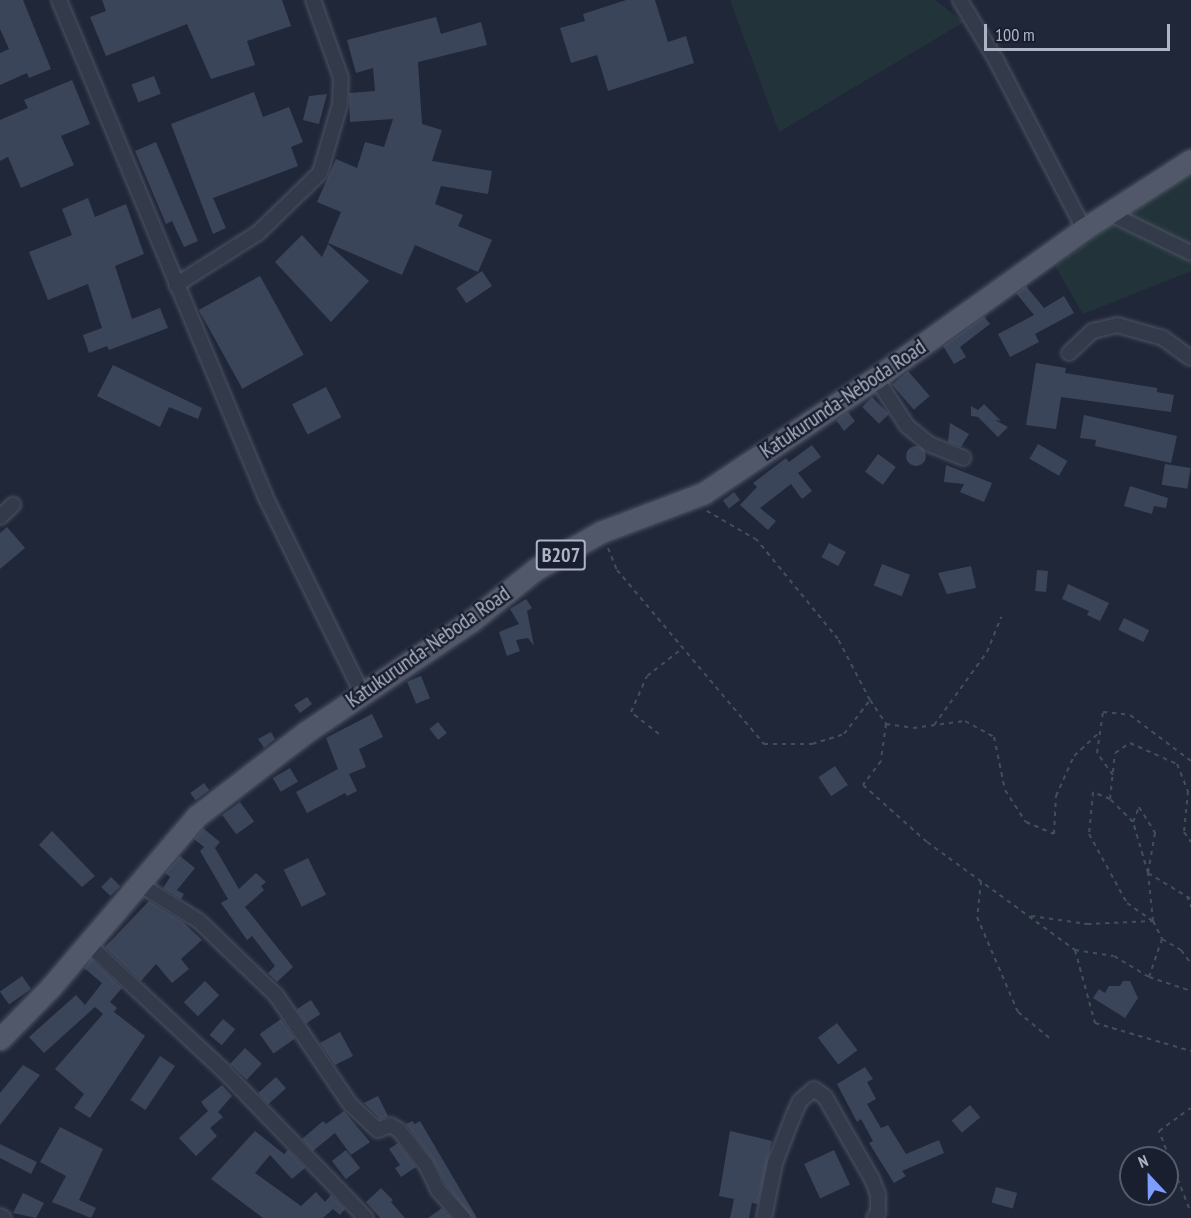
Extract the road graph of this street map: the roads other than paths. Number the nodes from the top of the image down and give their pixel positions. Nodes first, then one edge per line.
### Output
1 (59, 0) edge
2 (313, 0) edge
3 (960, 0) edge
4 (1191, 160) edge
5 (1109, 213) junction
6 (1084, 229) junction
7 (1191, 254) edge
8 (176, 285) junction
9 (1069, 353) dead end
10 (1191, 358) edge
11 (876, 378) junction
12 (963, 458) dead end
13 (14, 506) dead end
14 (0, 517) edge
15 (362, 693) junction
16 (139, 884) junction
17 (88, 944) junction
18 (0, 1039) edge
19 (0, 1216) edge
20 (4, 1218) edge
21 (366, 1218) edge
22 (463, 1218) edge
23 (764, 1218) edge
24 (874, 1218) edge

1 - 8 street
2 - 8 street
3 - 6 street
4 - 5 main road, Katukurunda-Neboda Road / B207
5 - 6 main road, Katukurunda-Neboda Road / B207
5 - 7 street
6 - 11 main road, Katukurunda-Neboda Road / B207
8 - 15 street
9 - 10 street
11 - 12 street
11 - 15 main road, Katukurunda-Neboda Road / B207
13 - 14 street
15 - 16 main road, Katukurunda-Neboda Road / B207
16 - 17 main road, Katukurunda-Neboda Road / B207
16 - 22 street
17 - 18 main road, Katukurunda-Neboda Road / B207
17 - 21 street
19 - 20 street
23 - 24 street

